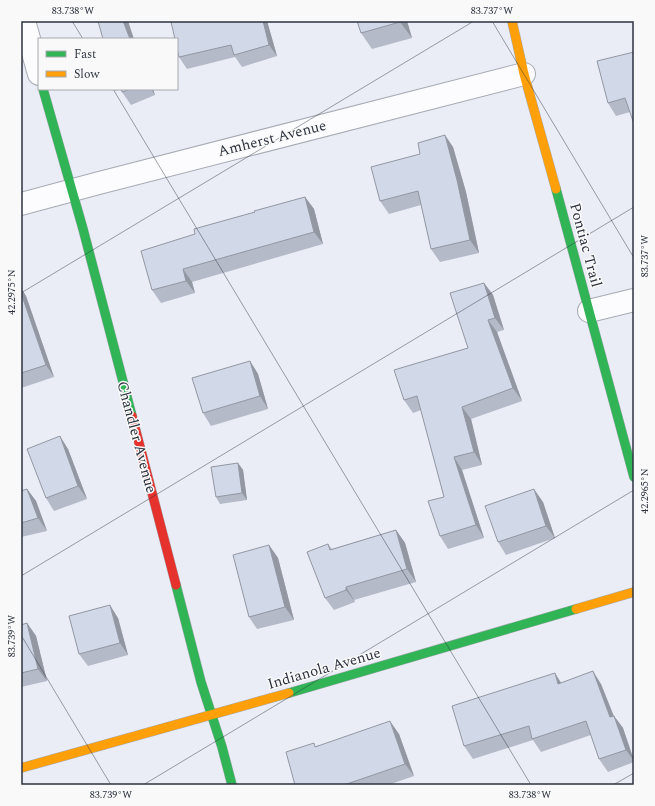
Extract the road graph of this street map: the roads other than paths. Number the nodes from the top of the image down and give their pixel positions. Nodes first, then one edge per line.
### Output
1 (24, 21) edge
2 (512, 21) edge
3 (38, 70) edge
4 (524, 74) junction
5 (43, 90) edge
6 (71, 190) junction
7 (21, 204) edge
8 (634, 300) edge
9 (590, 311) junction
10 (634, 477) edge
11 (634, 592) edge
12 (211, 715) junction
13 (21, 768) edge
14 (232, 785) edge

1 - 3 street
2 - 4 street, Pontiac Trail
4 - 6 street, Amherst Avenue
4 - 9 street, Pontiac Trail
5 - 6 street, Chandler Avenue
6 - 7 street, Amherst Avenue
6 - 12 street, Chandler Avenue
8 - 9 street
9 - 10 street, Pontiac Trail
11 - 12 street, Indianola Avenue
12 - 13 street, Indianola Avenue
12 - 14 street, Chandler Avenue

